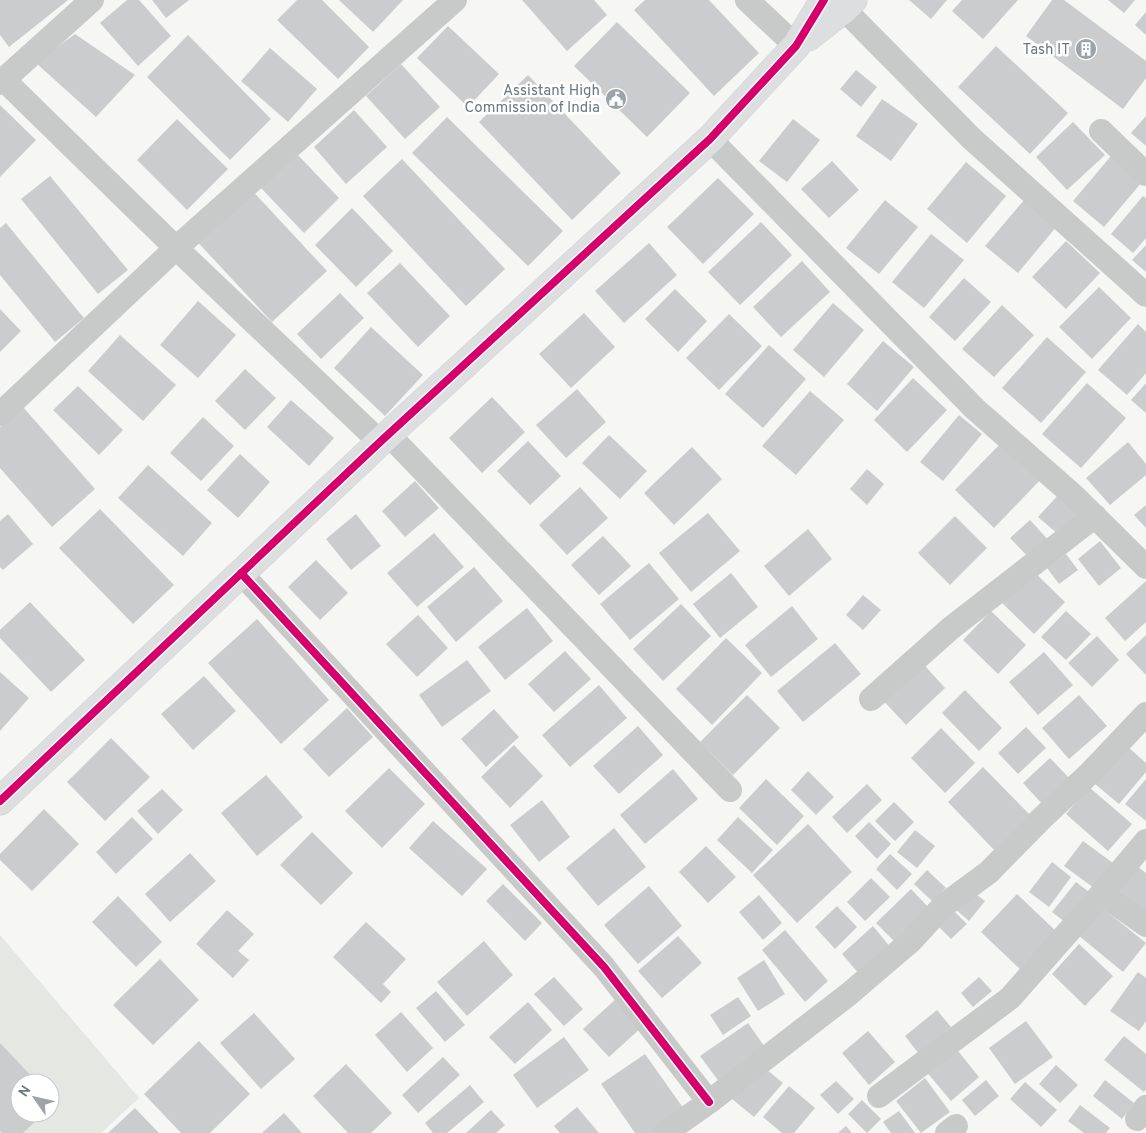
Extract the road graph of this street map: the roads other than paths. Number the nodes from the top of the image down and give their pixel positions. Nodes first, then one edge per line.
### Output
1 (92, 0) edge
2 (455, 0) edge
3 (747, 0) edge
4 (840, 3) edge
5 (796, 46) junction
6 (2, 81) edge
7 (1101, 131) dead end
8 (710, 139) junction
9 (1146, 174) edge
10 (176, 248) junction
11 (1146, 295) edge
12 (0, 414) edge
13 (385, 438) junction
14 (1095, 516) junction
15 (1146, 567) edge
16 (241, 573) junction
17 (871, 699) dead end
18 (1146, 714) edge
19 (730, 790) dead end
20 (0, 801) edge
21 (1146, 841) edge
22 (1102, 894) junction
23 (1146, 925) edge
24 (879, 1096) dead end
25 (709, 1102) junction
26 (675, 1130) edge

1 - 6 street
2 - 10 street
3 - 5 street
4 - 5 street
4 - 11 street
5 - 8 street
6 - 10 street
7 - 9 street
8 - 13 street
8 - 14 street
10 - 12 street
10 - 13 street
13 - 16 street
13 - 19 street
14 - 15 street
14 - 17 street
16 - 20 street
16 - 25 street
18 - 25 street
21 - 22 street
22 - 23 street
22 - 24 street
25 - 26 street

